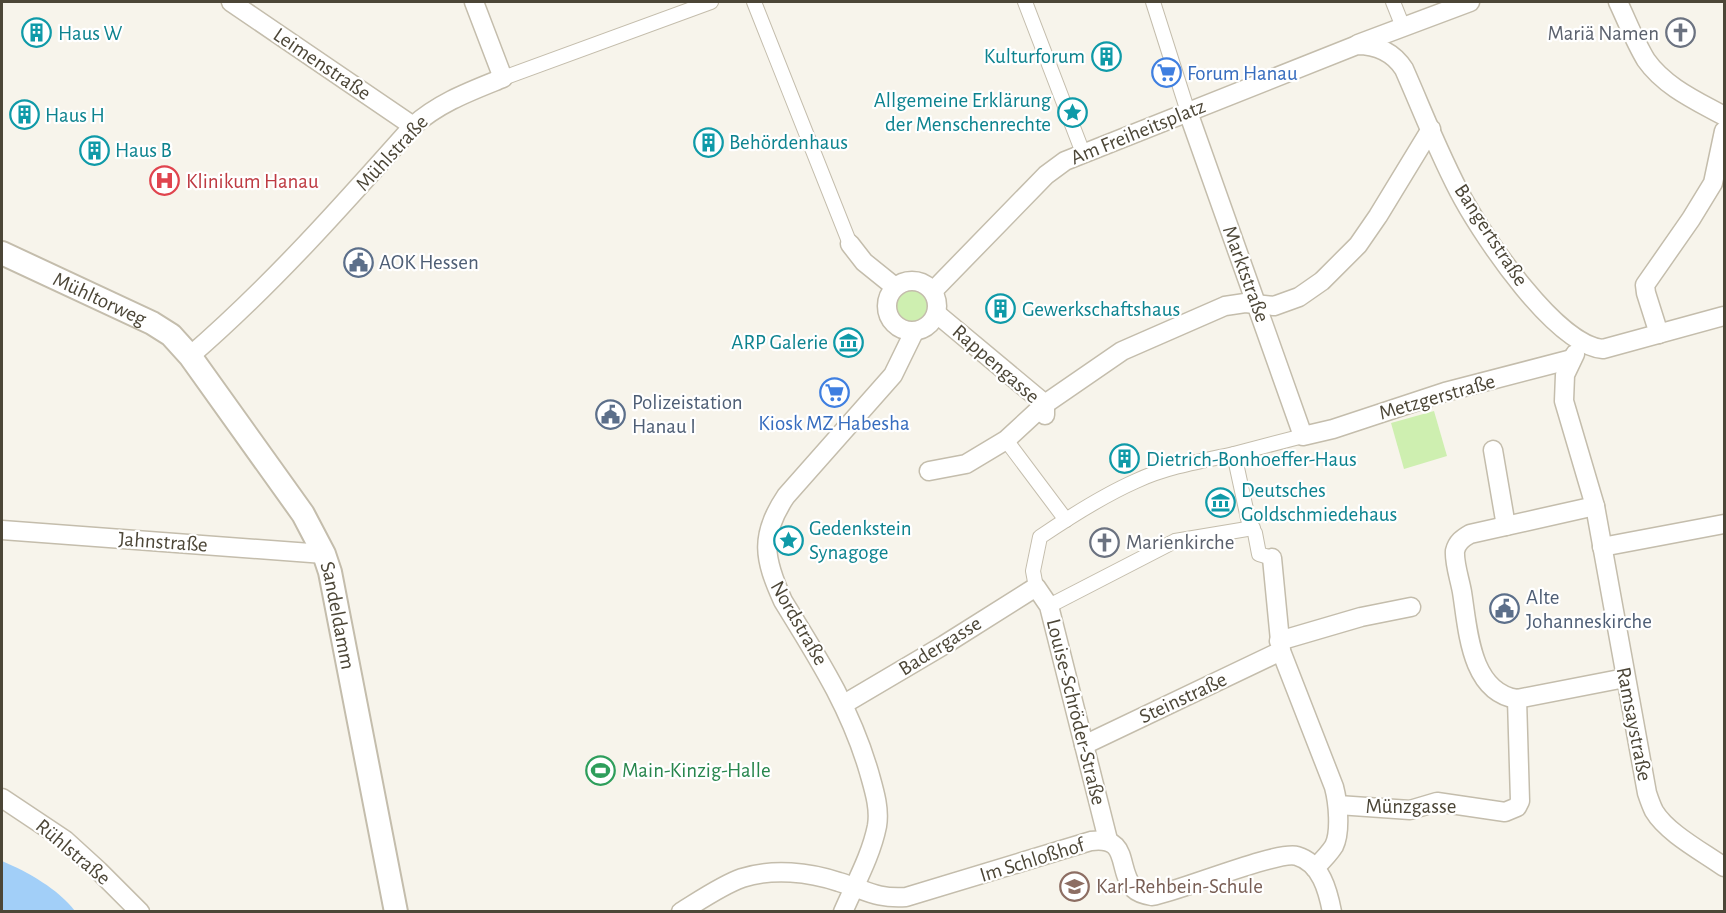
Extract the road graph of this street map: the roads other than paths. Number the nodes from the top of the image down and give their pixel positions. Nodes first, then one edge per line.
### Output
1 (231, 2) edge
2 (474, 2) edge
3 (711, 2) edge
4 (754, 2) edge
5 (1025, 2) edge
6 (1153, 2) edge
7 (1393, 2) edge
8 (1470, 2) edge
9 (1618, 2) edge
10 (1402, 27) junction
11 (1357, 45) junction
12 (503, 78) junction
13 (1188, 112) junction
14 (1725, 116) edge
15 (413, 126) junction
16 (1431, 129) junction
17 (1725, 131) edge
18 (1083, 153) junction
19 (850, 244) joint
20 (2, 253) edge
21 (895, 287) junction
22 (933, 291) junction
23 (1256, 304) junction
24 (937, 314) junction
25 (1725, 316) edge
26 (914, 332) junction
27 (1659, 334) junction
28 (1583, 343) junction
29 (190, 356) junction
30 (1572, 359) junction
31 (1045, 412) junction
32 (1303, 436) junction
33 (1006, 440) junction
34 (1493, 450) dead end
35 (1234, 454) junction
36 (928, 471) dead end
37 (1595, 506) junction
38 (1066, 520) junction
39 (1725, 524) edge
40 (1506, 526) junction
41 (1253, 528) junction
42 (2, 530) edge
43 (1602, 547) junction
44 (324, 554) junction
45 (1272, 558) joint
46 (1036, 587) junction
47 (1049, 606) junction
48 (1411, 607) dead end
49 (1280, 646) junction
50 (1625, 678) junction
51 (1517, 699) junction
52 (844, 704) junction
53 (1084, 745) junction
54 (2, 798) edge
55 (1338, 805) junction
56 (1108, 840) junction
57 (1725, 867) edge
58 (1315, 868) junction
59 (854, 886) junction
60 (140, 912) edge
61 (396, 912) edge
62 (681, 912) edge
63 (843, 912) edge
64 (1332, 912) edge

1 - 15 street, Leimenstraße
2 - 12 street
3 - 12 street, Mühlstraße
4 - 19 street
5 - 18 street
6 - 13 street
7 - 10 street
8 - 10 street, Am Freiheitsplatz
9 - 14 street
10 - 11 street, Am Freiheitsplatz
11 - 13 street, Am Freiheitsplatz
11 - 16 street, Bangertstraße
12 - 15 street, Mühlstraße
13 - 18 street, Am Freiheitsplatz
13 - 23 street, Marktstraße
15 - 29 street, Mühlstraße
16 - 23 street
16 - 28 street, Bangertstraße
17 - 27 street
18 - 22 street, Am Freiheitsplatz
19 - 21 street
20 - 29 street, Mühltorweg
21 - 22 street
21 - 26 street
22 - 24 street
23 - 31 street
23 - 32 street, Marktstraße
24 - 26 street
24 - 31 street, Rappengasse
25 - 27 street
26 - 52 street, Nordstraße
27 - 28 street
28 - 30 street, Ramsaystraße
29 - 44 street, Sandeldamm
30 - 32 street, Metzgerstraße
30 - 37 street, Ramsaystraße
31 - 33 street
32 - 35 street
33 - 36 street
33 - 38 street
34 - 40 street
35 - 38 street
35 - 41 street
37 - 40 street
37 - 43 street, Ramsaystraße
38 - 46 street
39 - 43 street
40 - 51 street
41 - 45 street
41 - 47 street
42 - 44 street, Jahnstraße
43 - 50 street, Ramsaystraße
44 - 61 street, Sandeldamm
45 - 49 street
46 - 47 street, Louise-Schröder-Straße
46 - 52 street, Badergasse
47 - 53 street, Louise-Schröder-Straße
48 - 49 street, Steinstraße
49 - 53 street, Steinstraße
49 - 55 street
50 - 51 street
50 - 57 street, Ramsaystraße
51 - 55 street, Münzgasse
52 - 59 street, Nordstraße
53 - 56 street, Louise-Schröder-Straße
54 - 60 street, Rühlstraße
55 - 58 street
56 - 58 street, Im Schloßhof
56 - 59 street, Im Schloßhof
58 - 64 street
59 - 62 street, Im Schloßhof
59 - 63 street, Nordstraße

